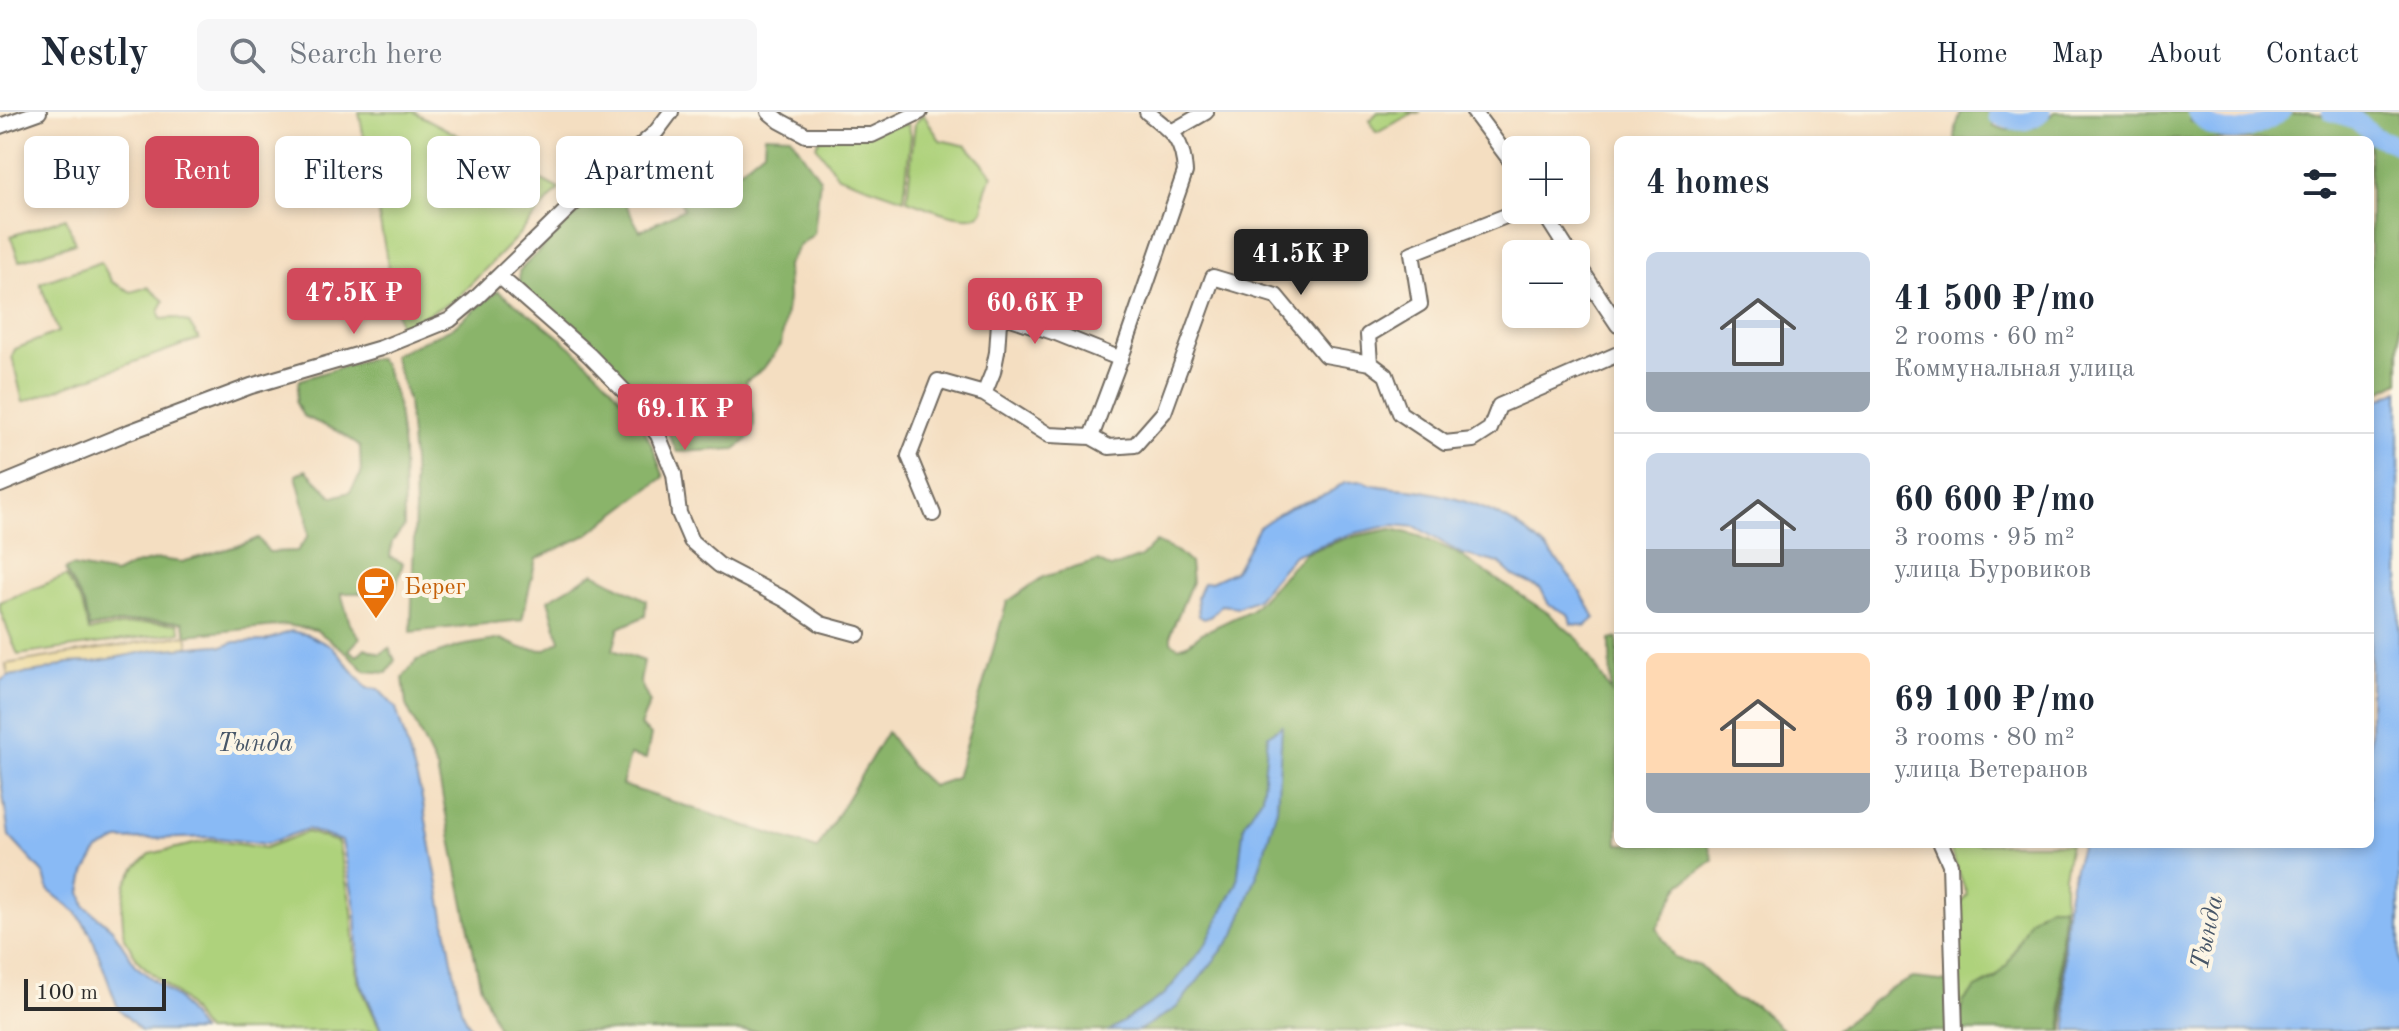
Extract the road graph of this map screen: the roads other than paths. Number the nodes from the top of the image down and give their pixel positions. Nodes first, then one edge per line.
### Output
1 (39, 112) edge
2 (671, 112) edge
3 (769, 112) edge
4 (920, 112) edge
5 (1147, 112) edge
6 (1206, 112) edge
7 (1474, 112) edge
8 (0, 126) edge
9 (1173, 131) junction
10 (1502, 149) edge
11 (1502, 217) edge
12 (499, 276) junction
13 (1590, 283) edge
14 (1614, 319) edge
15 (1614, 356) edge
16 (1121, 359) junction
17 (1370, 363) junction
18 (984, 394) junction
19 (1091, 437) junction
20 (0, 485) edge
21 (933, 514) dead end
22 (858, 634) dead end
23 (1943, 848) edge
24 (1955, 1031) edge

1 - 8 street
2 - 12 street
3 - 4 street
5 - 9 street
6 - 9 street
7 - 10 street
9 - 16 street
11 - 17 street
12 - 20 street
12 - 22 street
13 - 14 street
15 - 17 street
16 - 18 street
16 - 19 street
17 - 19 street
18 - 19 street
18 - 21 street
23 - 24 street

